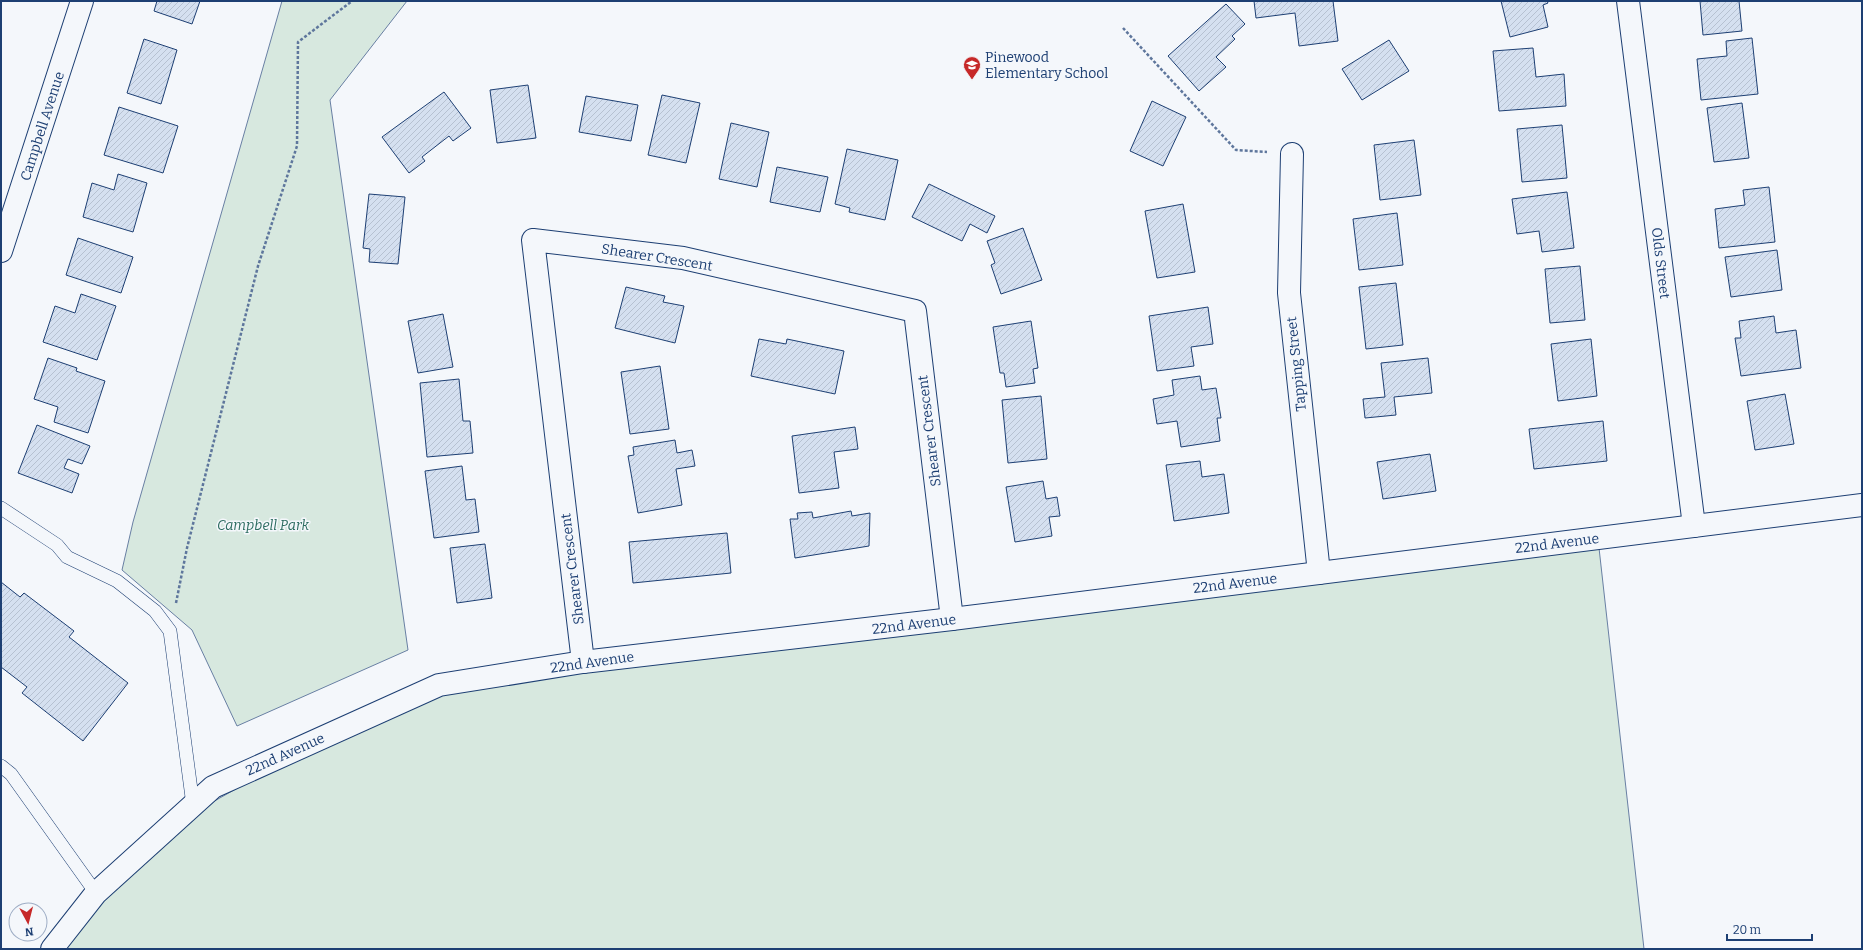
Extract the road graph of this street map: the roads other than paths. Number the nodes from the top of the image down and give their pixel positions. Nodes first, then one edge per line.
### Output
1 (82, 1) edge
2 (1628, 1) edge
3 (1292, 154) road end
4 (1, 251) edge
5 (1862, 505) edge
6 (1, 508) edge
7 (1694, 526) junction
8 (1319, 573) junction
9 (952, 619) junction
10 (583, 662) junction
11 (1, 766) edge
12 (193, 805) junction
13 (96, 893) junction
14 (52, 949) edge

1 - 4 street, Campbell Avenue
2 - 7 street, Olds Street
3 - 8 street, Tapping Street
5 - 7 street, 22nd Avenue
6 - 12 lane
7 - 8 street, 22nd Avenue
8 - 9 street, 22nd Avenue
9 - 10 street, 22nd Avenue
9 - 10 street, Shearer Crescent
10 - 12 street, 22nd Avenue
11 - 13 lane
12 - 13 street, 22nd Avenue
13 - 14 street, 22nd Avenue

